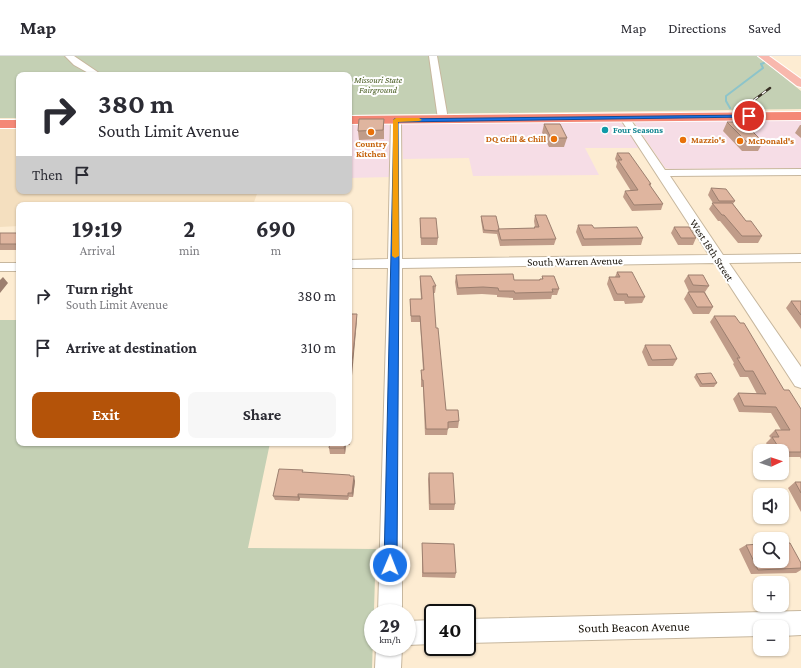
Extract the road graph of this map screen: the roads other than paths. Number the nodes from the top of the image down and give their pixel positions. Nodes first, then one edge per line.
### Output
1 (69, 56) edge
2 (433, 56) edge
3 (763, 56) edge
4 (92, 72) edge
5 (801, 84) edge
6 (801, 116) edge
7 (625, 118) junction
8 (443, 119) junction
9 (352, 120) edge
10 (396, 120) junction
11 (0, 124) edge
12 (16, 124) edge
13 (801, 172) edge
14 (662, 173) junction
15 (801, 258) edge
16 (718, 259) junction
17 (395, 263) junction
18 (352, 264) edge
19 (16, 267) edge
20 (0, 268) edge
21 (801, 381) edge
22 (390, 604) edge
23 (801, 623) edge
24 (476, 631) edge
25 (389, 656) edge
26 (388, 668) edge

1 - 4 street
2 - 8 street
3 - 5 main road
6 - 7 highway
7 - 8 highway
7 - 14 street, West 18th Street
8 - 10 highway
9 - 10 highway
10 - 17 street
11 - 12 highway
13 - 14 street
14 - 16 street, West 18th Street
15 - 16 street, South Warren Avenue
16 - 17 street, South Warren Avenue
16 - 21 street, West 18th Street
17 - 18 street, South Warren Avenue
17 - 22 street
19 - 20 street
23 - 24 street, South Beacon Avenue
25 - 26 street

